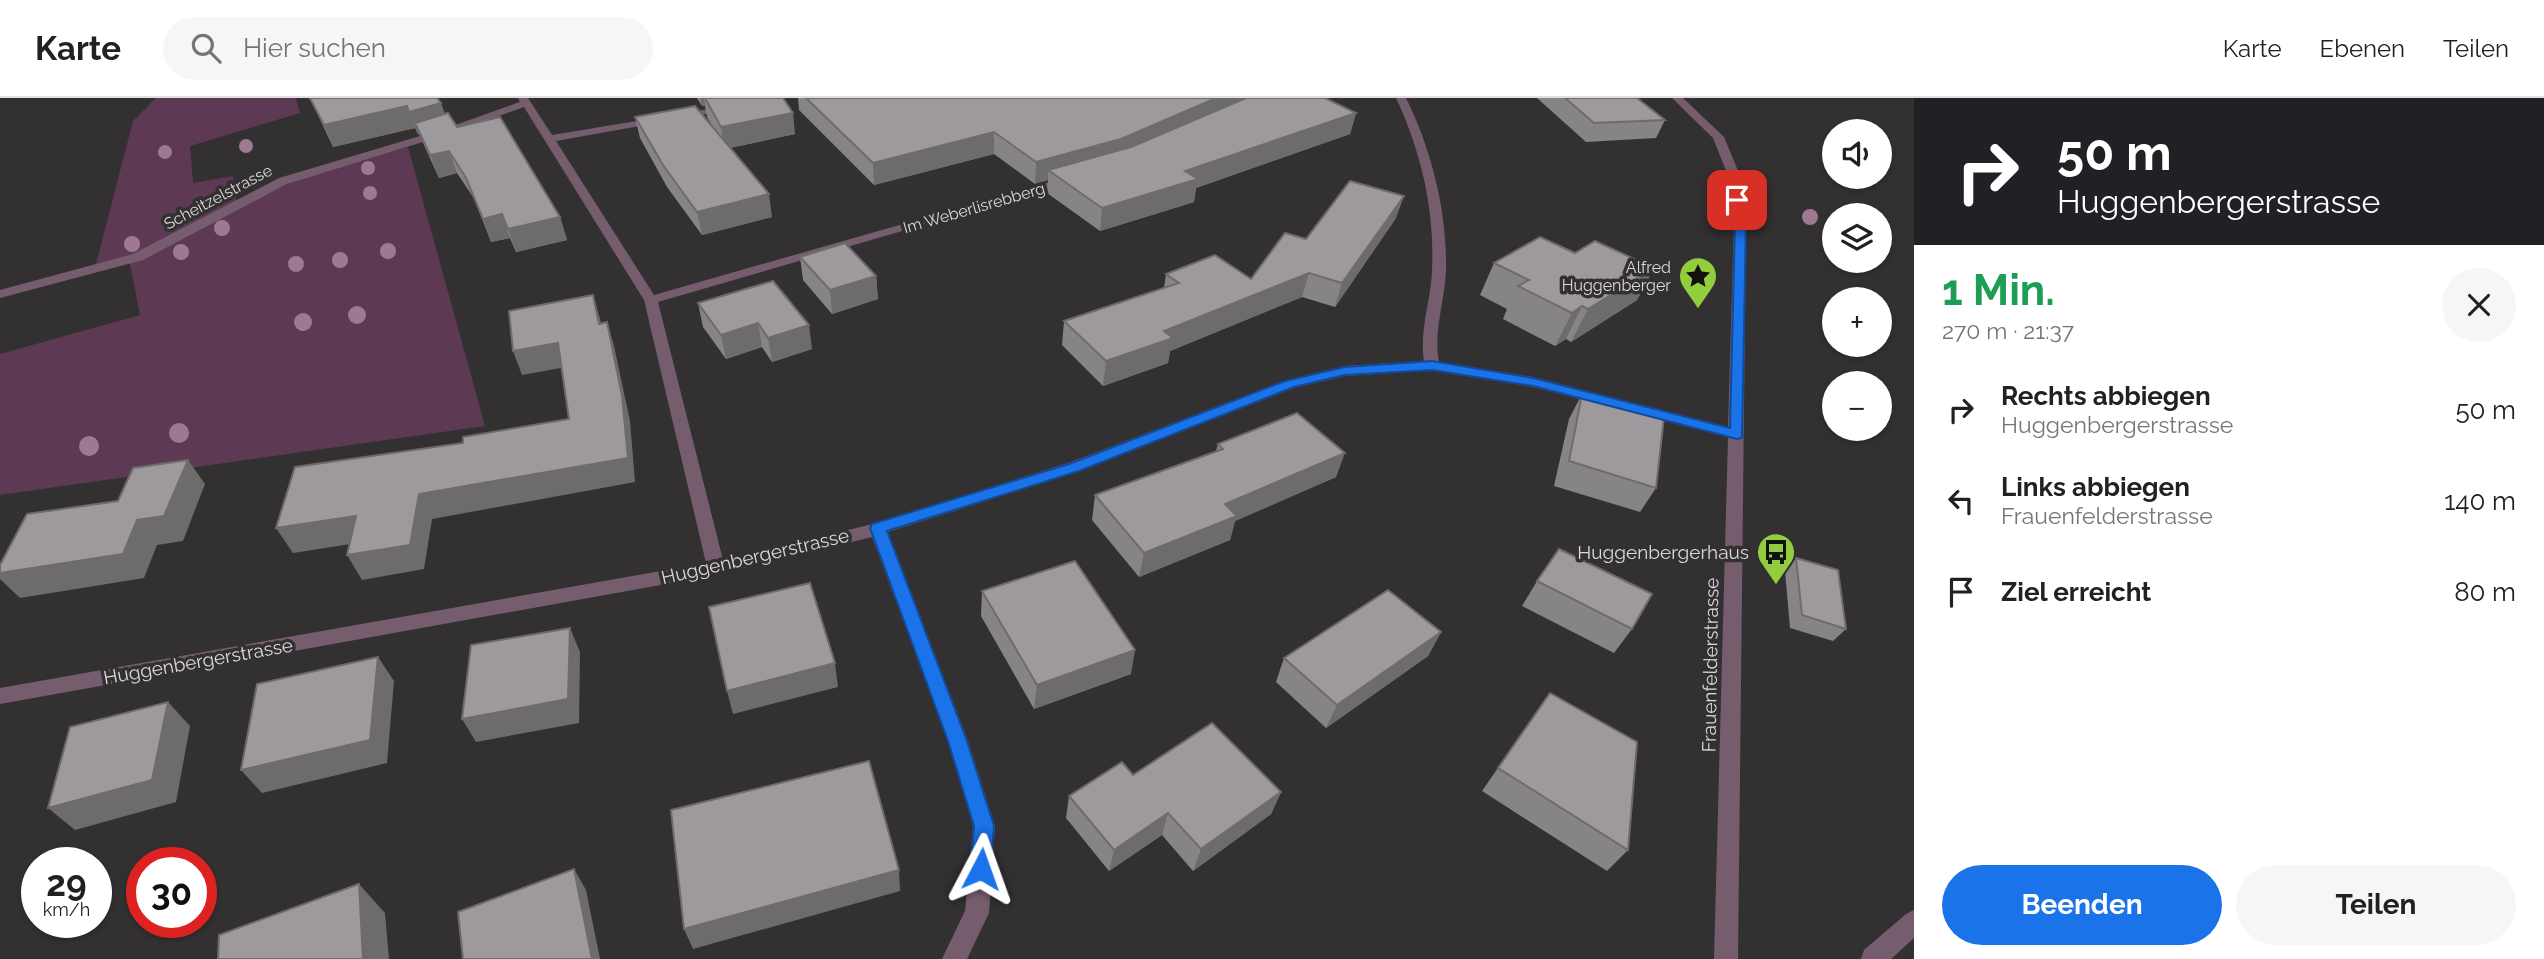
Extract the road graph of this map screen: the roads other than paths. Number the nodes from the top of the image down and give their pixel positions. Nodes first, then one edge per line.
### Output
1 (1401, 98) edge
2 (1677, 98) edge
3 (524, 101) edge
4 (740, 105) edge
5 (550, 139) junction
6 (1083, 176) edge
7 (0, 294) edge
8 (651, 300) junction
9 (1432, 365) junction
10 (1737, 434) junction
11 (878, 528) junction
12 (716, 568) junction
13 (0, 696) edge
14 (1914, 922) edge
15 (954, 959) edge
16 (1727, 959) edge
17 (1873, 959) edge

1 - 9 street
2 - 10 street, Frauenfelderstrasse
3 - 5 street
3 - 7 street, Scheitzelstrasse
4 - 5 street
5 - 8 street
6 - 8 street, Im Weberlisrebberg
8 - 12 street
9 - 10 street, Huggenbergerstrasse
9 - 11 street, Huggenbergerstrasse
10 - 16 street, Frauenfelderstrasse
11 - 12 street, Huggenbergerstrasse
11 - 15 street
12 - 13 street, Huggenbergerstrasse
14 - 17 street

